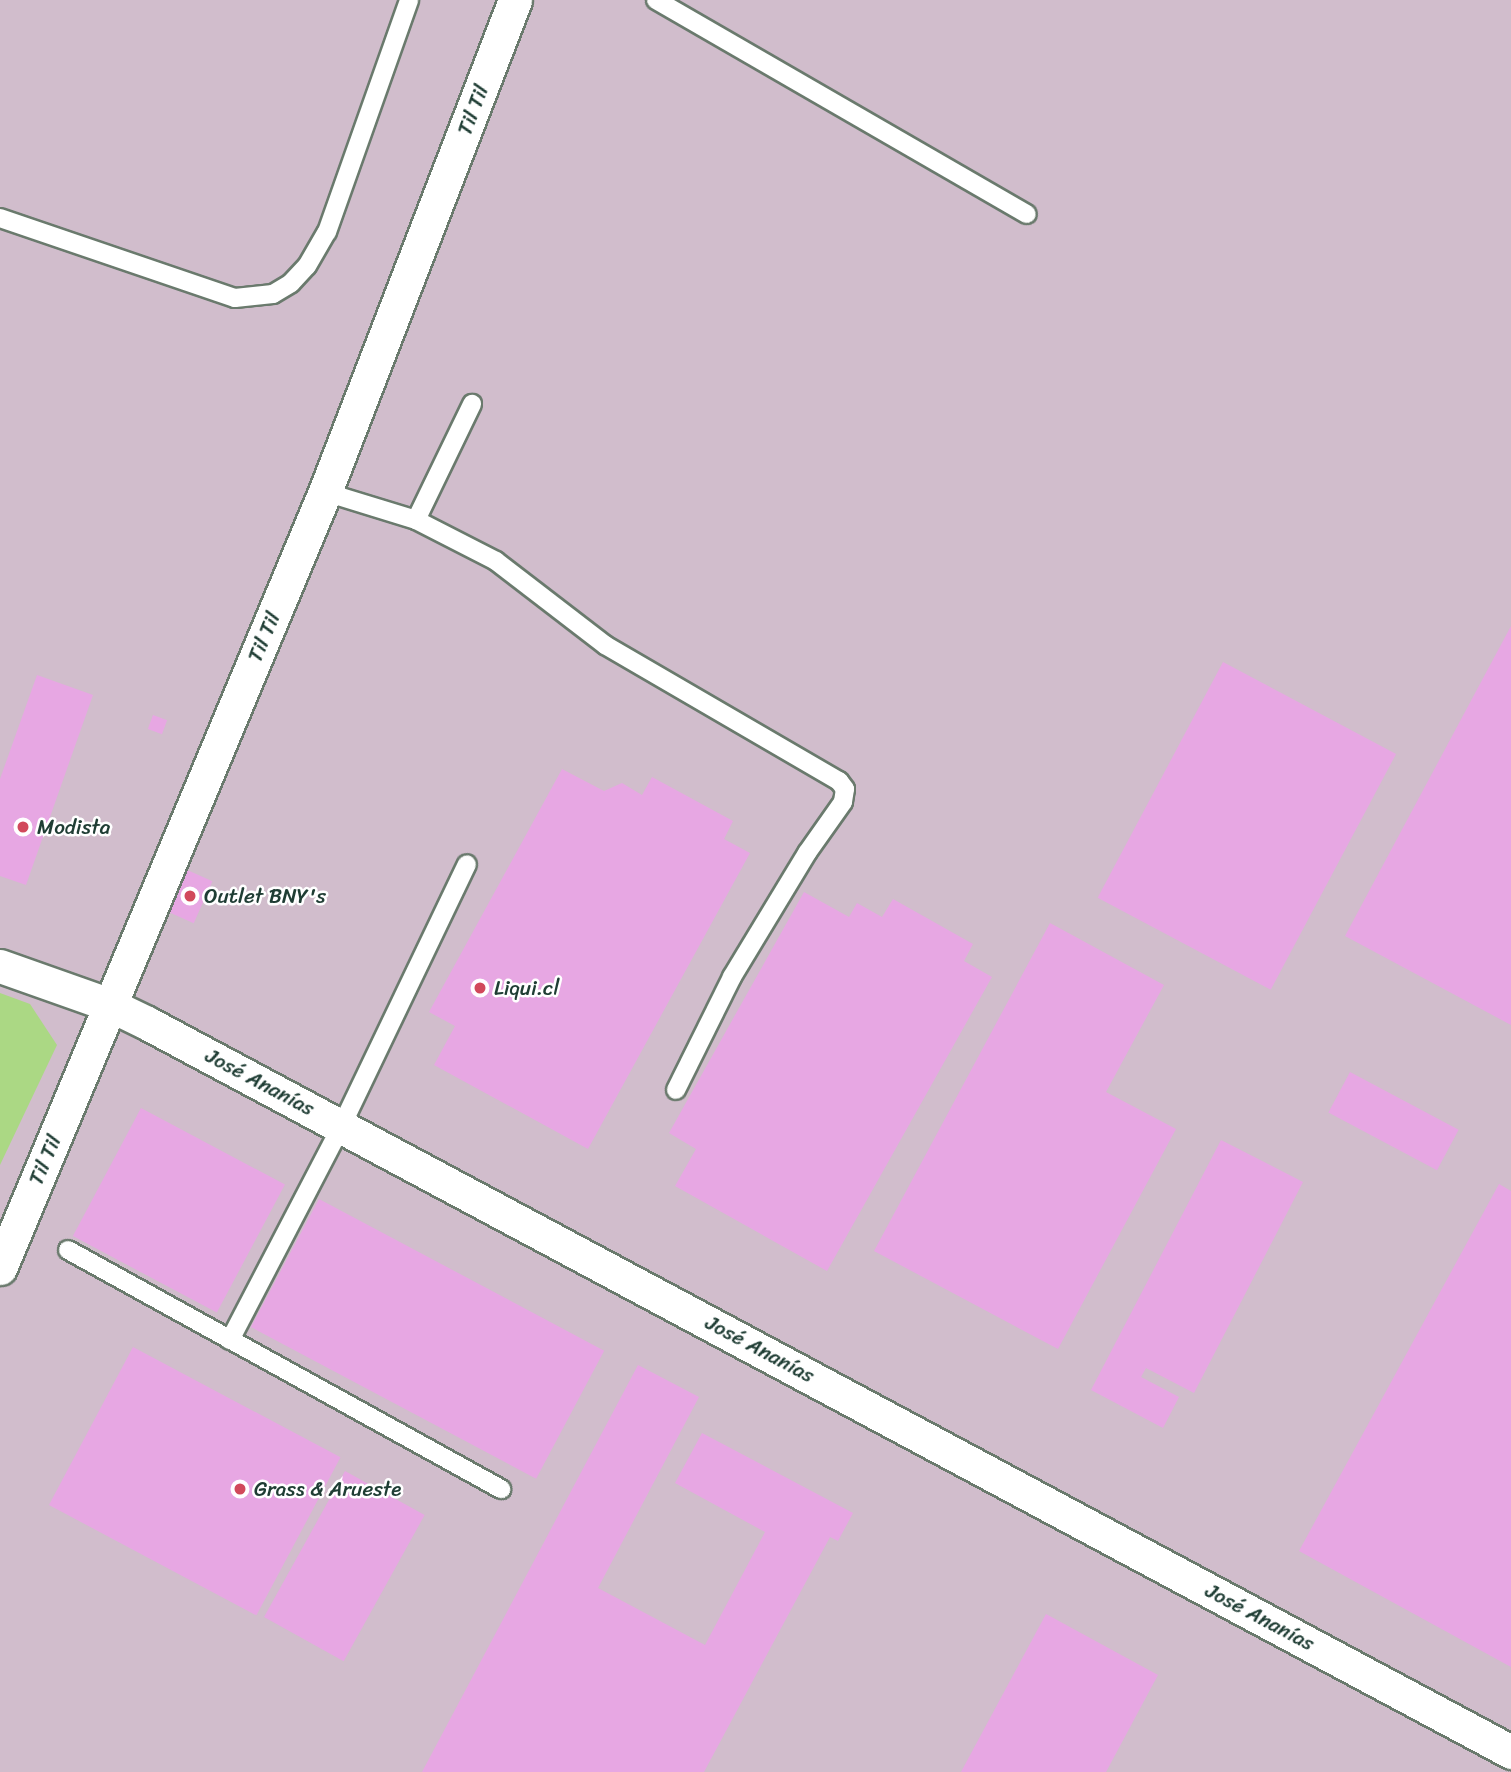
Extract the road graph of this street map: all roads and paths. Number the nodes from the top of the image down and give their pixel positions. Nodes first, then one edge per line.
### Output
1 (409, 0) edge
2 (515, 0) edge
3 (656, 0) edge
4 (1027, 214) dead end
5 (0, 218) edge
6 (472, 404) dead end
7 (325, 492) junction
8 (416, 520) junction
9 (467, 864) dead end
10 (0, 966) edge
11 (110, 1005) junction
12 (676, 1090) dead end
13 (342, 1125) junction
14 (68, 1250) dead end
15 (0, 1268) edge
16 (230, 1340) junction
17 (501, 1489) dead end
18 (1511, 1752) edge

1 - 5 lane
2 - 7 street, Til Til
3 - 4 lane
6 - 8 lane
7 - 8 lane
7 - 11 street, Til Til
8 - 12 lane
9 - 13 lane
10 - 11 street, José Ananías
11 - 13 street, José Ananías
11 - 15 street, Til Til
13 - 16 lane
13 - 18 street, José Ananías
14 - 16 lane
16 - 17 lane

